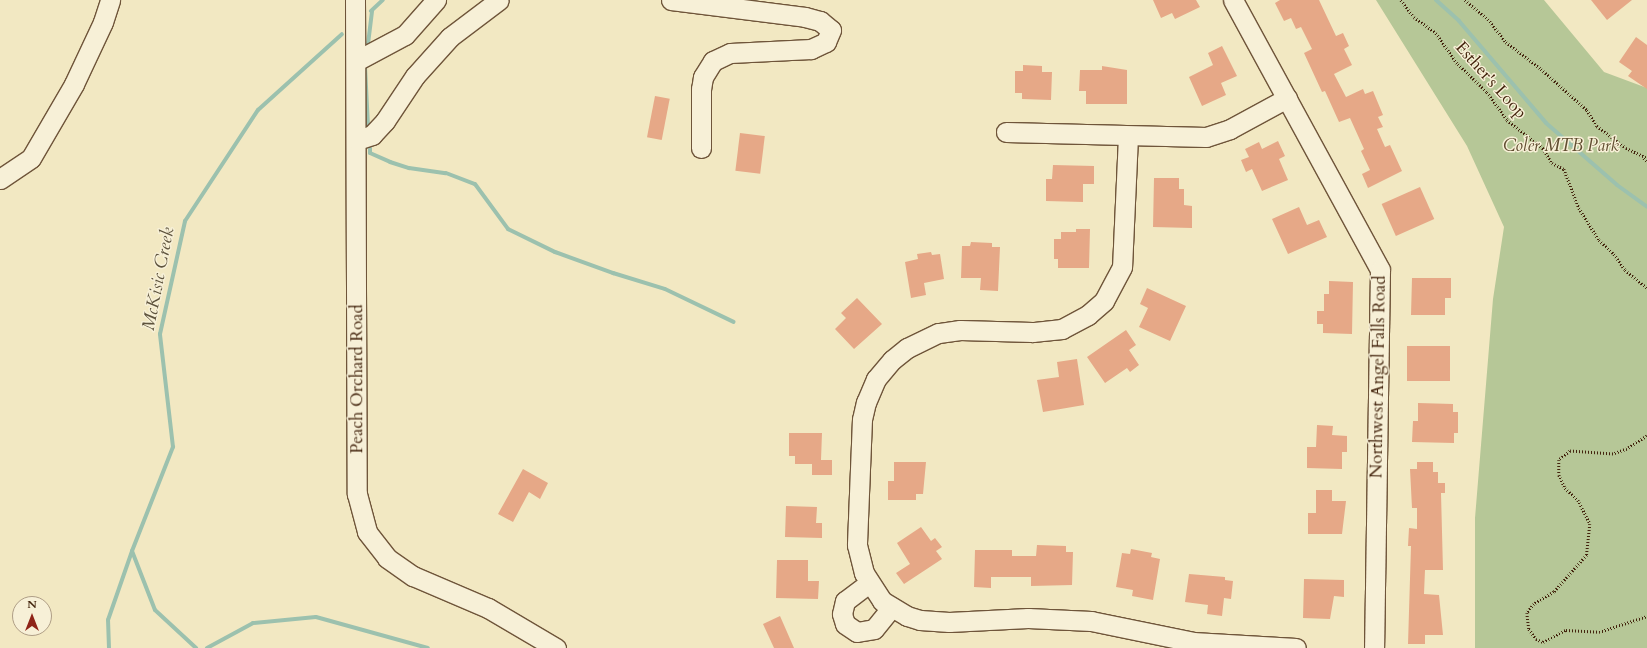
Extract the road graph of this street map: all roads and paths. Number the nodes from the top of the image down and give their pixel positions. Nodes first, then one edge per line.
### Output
1 (110, 0) edge
2 (355, 0) edge
3 (436, 0) edge
4 (499, 0) edge
5 (671, 0) edge
6 (1233, 0) edge
7 (1402, 0) edge
8 (1466, 0) edge
9 (356, 61) junction
10 (1287, 98) junction
11 (1006, 132) dead end
12 (1128, 136) junction
13 (356, 140) junction
14 (701, 148) dead end
15 (1643, 158) junction
16 (1647, 158) edge
17 (1647, 162) edge
18 (0, 179) edge
19 (1647, 288) edge
20 (1647, 436) edge
21 (869, 583) junction
22 (892, 607) junction
23 (1647, 616) edge
24 (556, 648) edge
25 (1296, 648) edge
26 (1374, 648) edge

1 - 18 street
2 - 9 street, Peach Orchard Road
3 - 9 street
4 - 13 street
5 - 14 street
6 - 10 street, Northwest Angel Falls Road
7 - 19 path, Esther's Loop
8 - 15 path
9 - 13 street, Peach Orchard Road
10 - 12 street
10 - 26 street, Northwest Angel Falls Road
11 - 12 street
12 - 21 street
13 - 24 street, Peach Orchard Road
15 - 16 path
15 - 17 path
20 - 23 path
21 - 22 street
21 - 22 street
22 - 25 street

